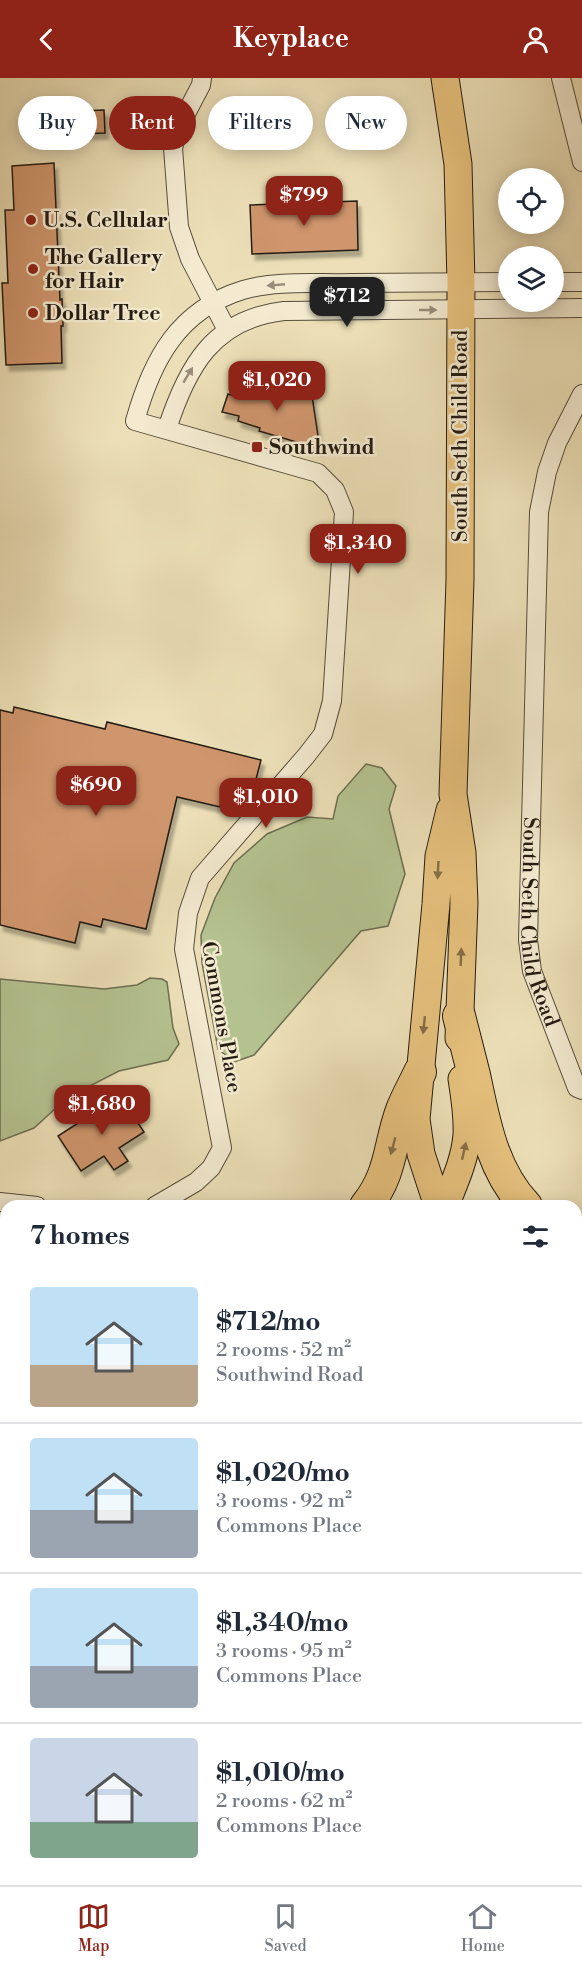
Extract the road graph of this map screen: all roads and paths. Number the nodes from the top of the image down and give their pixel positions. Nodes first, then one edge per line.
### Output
1 (202, 78) edge
2 (445, 78) edge
3 (561, 78) edge
4 (582, 162) edge
5 (461, 282) junction
6 (498, 282) edge
7 (564, 282) edge
8 (582, 282) edge
9 (211, 303) junction
10 (582, 308) edge
11 (461, 310) junction
12 (227, 330) junction
13 (582, 394) edge
14 (167, 429) junction
15 (453, 794) junction
16 (459, 1016) junction
17 (420, 1072) junction
18 (582, 1090) edge
19 (165, 1200) edge
20 (371, 1200) edge
21 (436, 1200) edge
22 (447, 1200) edge
23 (521, 1200) edge

1 - 9 street
2 - 5 main road, South Seth Child Road
3 - 4 street
5 - 6 street
5 -> 9 street
5 - 11 main road, South Seth Child Road
7 - 8 street
9 - 12 street
9 - 14 street, Commons Place
10 - 11 street
12 -> 11 street
11 - 15 main road, South Seth Child Road
14 -> 12 street
13 - 18 street, South Seth Child Road
14 - 19 street, Commons Place
16 -> 15 main road, South Seth Child Road
15 -> 17 main road, South Seth Child Road
22 -> 16 main road, South Seth Child Road
16 - 23 highway
17 -> 20 highway
17 - 21 main road, South Seth Child Road

